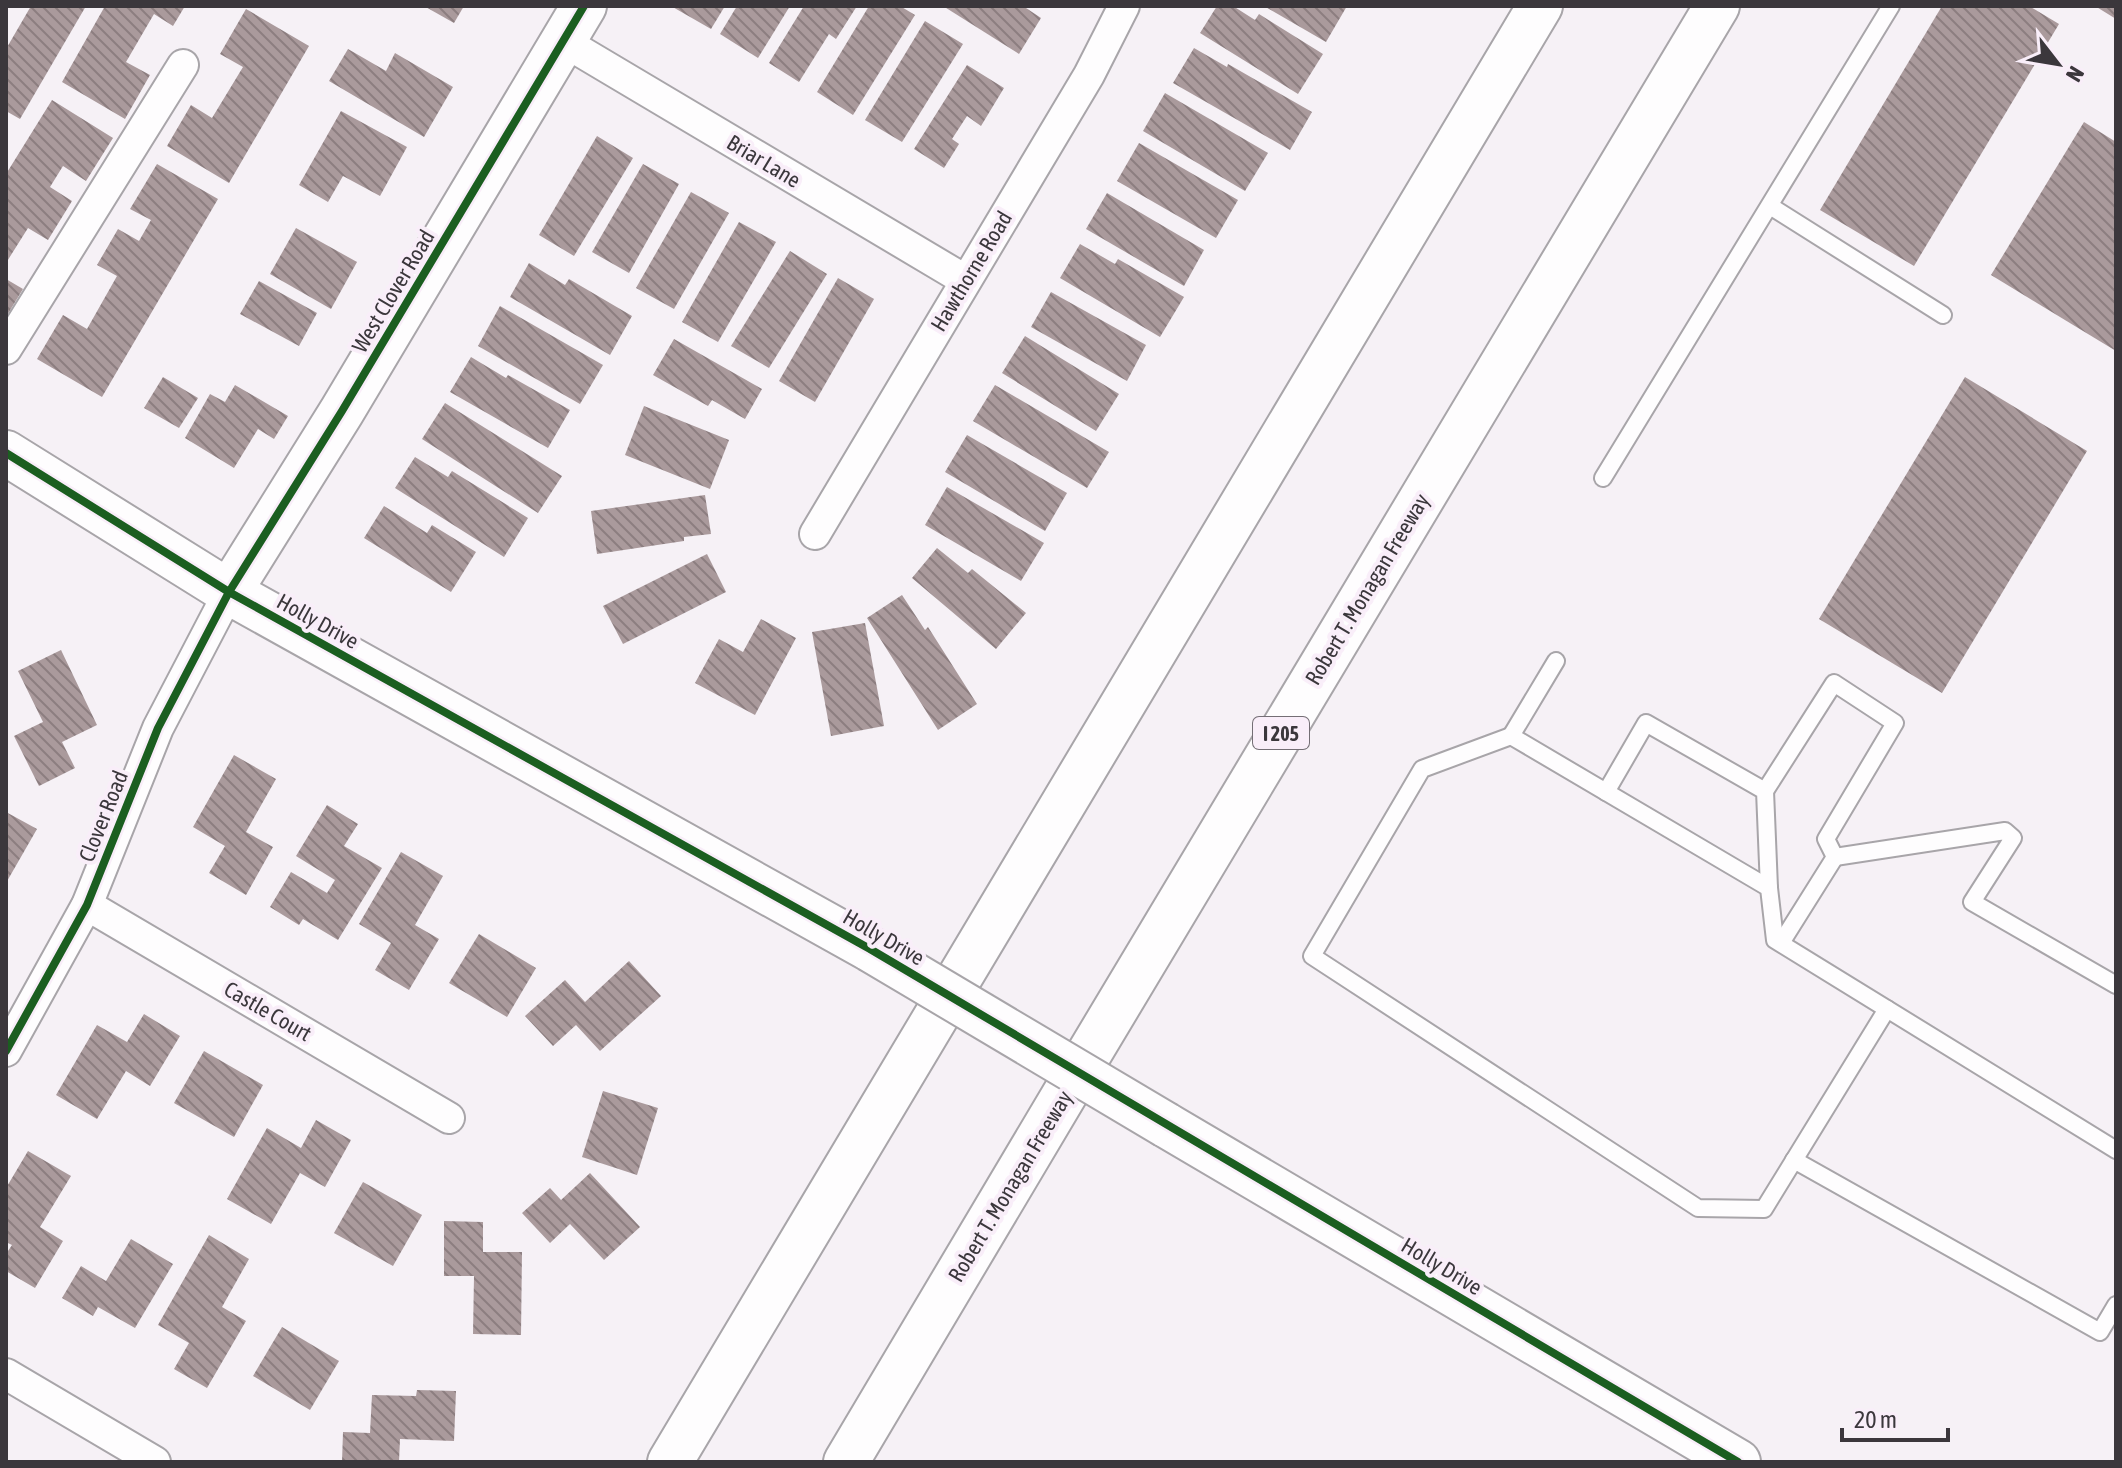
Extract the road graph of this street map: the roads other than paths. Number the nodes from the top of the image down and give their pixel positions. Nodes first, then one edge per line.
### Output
1 (1124, 6) edge
2 (1540, 6) edge
3 (1717, 6) edge
4 (1891, 6) edge
5 (574, 24) edge
6 (183, 65) dead end
7 (1770, 206) junction
8 (965, 280) junction
9 (1943, 315) dead end
10 (6, 349) edge
11 (6, 453) edge
12 (1603, 478) dead end
13 (815, 534) dead end
14 (229, 592) junction
15 (1556, 661) dead end
16 (1511, 736) junction
17 (1765, 791) junction
18 (1606, 792) junction
19 (1835, 857) junction
20 (1769, 888) junction
21 (87, 905) junction
22 (1781, 943) junction
23 (2116, 985) edge
24 (1887, 1009) junction
25 (6, 1051) edge
26 (449, 1118) dead end
27 (2116, 1150) edge
28 (1794, 1160) junction
29 (2116, 1305) edge
30 (6, 1374) edge
31 (155, 1462) edge
32 (670, 1462) edge
33 (846, 1462) edge
34 (1738, 1462) edge

1 - 8 street, Hawthorne Road
2 - 32 main road
3 - 33 main road, Robert T. Monagan Freeway / I 205
4 - 7 lane
5 - 8 street, Briar Lane
5 - 14 main road, West Clover Road
6 - 10 street
7 - 9 lane
7 - 12 lane
8 - 13 street, Hawthorne Road
11 - 14 main road, Holly Drive
14 - 21 street, Clover Road
14 - 34 main road, Holly Drive, bridge
15 - 16 lane
16 - 18 lane
16 - 28 lane
17 - 18 lane
17 - 19 lane
17 - 20 lane
18 - 20 lane
19 - 22 lane
19 - 23 lane
20 - 22 lane
21 - 25 street, Clover Road
21 - 26 street, Castle Court
22 - 24 lane
24 - 27 lane
24 - 28 lane
28 - 29 lane
30 - 31 street

